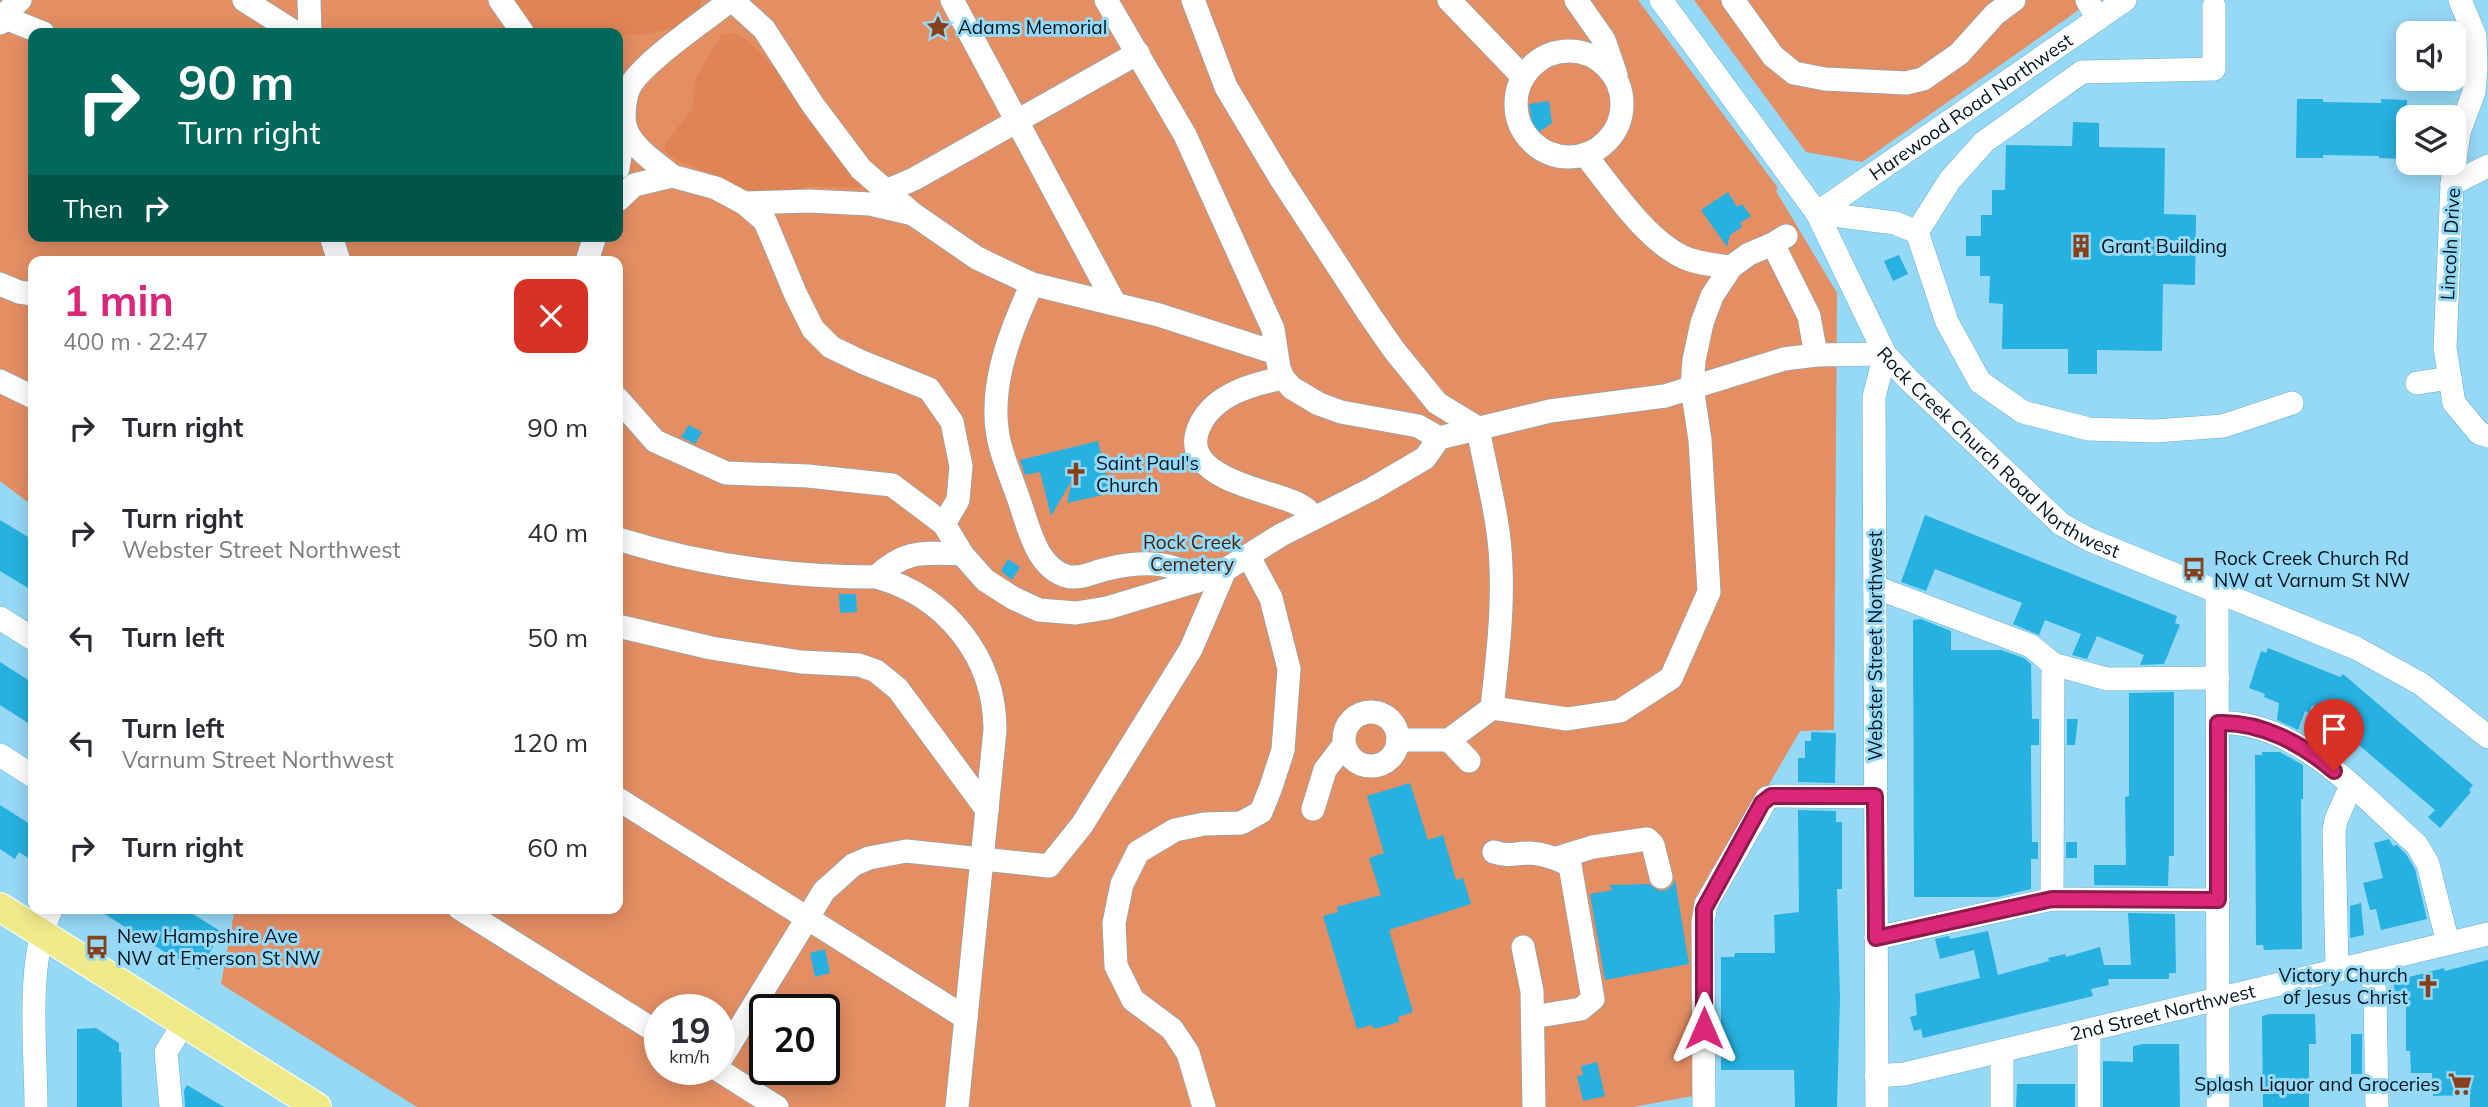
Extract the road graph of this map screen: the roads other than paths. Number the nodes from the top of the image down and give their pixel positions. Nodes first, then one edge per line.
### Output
1 (20, 0) edge
2 (244, 0) edge
3 (309, 0) edge
4 (500, 0) edge
5 (731, 0) edge
6 (952, 0) edge
7 (1106, 0) edge
8 (1193, 0) edge
9 (1449, 0) edge
10 (1576, 0) edge
11 (1661, 0) edge
12 (1733, 0) edge
13 (2014, 0) edge
14 (2125, 0) edge
15 (2460, 0) edge
16 (2214, 6) dead end
17 (2093, 9) edge
18 (1, 19) edge
19 (28, 28) edge
20 (288, 28) edge
21 (310, 28) edge
22 (520, 28) edge
23 (2481, 28) edge
24 (1138, 52) junction
25 (2482, 62) edge
26 (646, 66) junction
27 (623, 74) edge
28 (1523, 78) junction
29 (1618, 82) junction
30 (2481, 98) edge
31 (623, 113) edge
32 (1016, 121) junction
33 (623, 124) edge
34 (1586, 156) junction
35 (2488, 166) edge
36 (672, 176) junction
37 (2452, 184) junction
38 (886, 191) junction
39 (623, 195) edge
40 (744, 203) junction
41 (1817, 213) junction
42 (913, 214) junction
43 (1917, 232) junction
44 (1731, 267) junction
45 (0, 284) edge
46 (1032, 284) junction
47 (28, 294) edge
48 (1115, 304) junction
49 (1276, 353) junction
50 (1885, 354) junction
51 (1816, 355) junction
52 (1283, 378) junction
53 (2450, 378) junction
54 (0, 381) edge
55 (2417, 383) dead end
56 (1692, 387) junction
57 (28, 395) edge
58 (2292, 403) dead end
59 (623, 405) edge
60 (1478, 428) junction
61 (2488, 436) edge
62 (1439, 438) junction
63 (1314, 517) junction
64 (944, 524) junction
65 (623, 540) edge
66 (962, 554) junction
67 (1249, 557) junction
68 (1225, 570) junction
69 (876, 578) junction
70 (1197, 582) junction
71 (1875, 587) junction
72 (2217, 590) junction
73 (0, 618) edge
74 (623, 627) edge
75 (28, 636) edge
76 (2053, 664) junction
77 (2218, 678) junction
78 (1492, 708) junction
79 (2218, 723) junction
80 (2488, 737) edge
81 (1398, 740) junction
82 (1450, 740) junction
83 (1344, 745) junction
84 (0, 755) edge
85 (1469, 761) dead end
86 (28, 773) edge
87 (2351, 786) junction
88 (1875, 796) junction
89 (623, 802) edge
90 (1313, 808) dead end
91 (987, 810) junction
92 (1495, 853) dead end
93 (982, 858) junction
94 (1557, 858) junction
95 (1661, 877) dead end
96 (2052, 899) junction
97 (2218, 900) junction
98 (0, 907) edge
99 (469, 914) edge
100 (808, 919) junction
101 (48, 921) edge
102 (2488, 934) edge
103 (1876, 938) junction
104 (2448, 943) junction
105 (1523, 947) dead end
106 (2370, 962) junction
107 (2337, 970) junction
108 (2217, 999) junction
109 (1533, 1017) junction
110 (966, 1018) junction
111 (184, 1023) junction
112 (644, 1024) edge
113 (2089, 1030) junction
114 (735, 1036) edge
115 (2003, 1051) junction
116 (1877, 1076) junction
117 (735, 1080) edge
118 (36, 1107) edge
119 (171, 1107) edge
120 (317, 1107) edge
121 (777, 1107) edge
122 (957, 1107) edge
123 (1204, 1107) edge
124 (1534, 1107) edge
125 (1704, 1107) edge
126 (1877, 1107) edge
127 (2003, 1107) edge
128 (2089, 1107) edge
129 (2218, 1107) edge
130 (2377, 1107) edge

1 - 18 street
2 - 20 street
3 - 21 street
4 - 22 street
5 - 26 street
5 - 38 street
6 - 32 street
7 - 24 street
8 - 60 street
9 - 28 street
10 - 29 street
11 - 41 street, Rock Creek Church Road Northwest
12 - 13 street
14 - 17 street, Harewood Road Northwest
15 - 23 street, Lincoln Drive
16 - 43 street
17 - 41 street, Harewood Road Northwest
18 - 19 street
23 - 25 street, Lincoln Drive
24 - 32 street
24 - 49 street
25 - 30 street, Lincoln Drive
26 - 27 street
26 - 31 street
28 - 29 street
28 - 34 street
29 - 34 street
30 - 37 street, Lincoln Drive
32 - 38 street
32 - 48 street
33 - 36 street
34 - 44 street
35 - 37 street
36 - 39 street
36 - 40 street
37 - 53 street, Lincoln Drive
38 - 42 street
40 - 42 street
40 - 64 street
41 - 43 street
41 - 50 street, Rock Creek Church Road Northwest
42 - 46 street
43 - 58 street
44 - 51 street
44 - 56 street
45 - 47 street
46 - 48 street
46 - 70 street
48 - 49 street
49 - 52 street
50 - 51 street
50 - 71 street, Webster Street Northwest
50 - 72 street, Rock Creek Church Road Northwest
51 - 56 street
52 - 62 street
52 - 63 street
53 - 55 street
53 - 61 street, Lincoln Drive
54 - 57 street
56 - 60 street
56 - 78 street
59 - 64 street
60 - 62 street
60 - 78 street
62 - 63 street
63 - 67 street
64 - 66 street
65 - 69 street
66 - 69 street
66 - 70 street
67 - 68 street
67 - 123 street
68 - 70 street
68 - 93 street
69 - 91 street
71 - 76 street
71 - 88 street, Webster Street Northwest
72 - 77 street
72 - 80 street, Rock Creek Church Road Northwest
73 - 75 street
74 - 91 street
76 - 77 street
76 - 96 street
77 - 79 street
78 - 82 street
79 - 87 street
79 - 97 street
81 - 82 street
81 - 83 street
81 - 83 street
82 - 85 street
83 - 90 street
84 - 86 street
87 - 104 street
87 - 107 street
88 - 103 street, Webster Street Northwest
88 - 125 street
89 - 100 street
91 - 93 street
92 - 94 street
93 - 100 street
93 - 110 street
94 - 95 street
94 - 109 street
96 - 97 street
96 - 103 street
97 - 108 street
98 - 101 main road
99 - 112 street
100 - 110 street
100 - 114 street
101 - 111 main road
101 - 118 street
102 - 104 street, 2nd Street Northwest
103 - 116 street, Webster Street Northwest
104 - 106 street, 2nd Street Northwest
105 - 109 street
106 - 107 street, 2nd Street Northwest
106 - 130 street
107 - 108 street, 2nd Street Northwest
108 - 113 street, 2nd Street Northwest
108 - 129 street
109 - 124 street
110 - 122 street
111 - 119 street
111 - 120 main road
113 - 115 street, 2nd Street Northwest
113 - 128 street
115 - 116 street, 2nd Street Northwest
115 - 127 street
116 - 126 street, Webster Street Northwest
117 - 121 street

